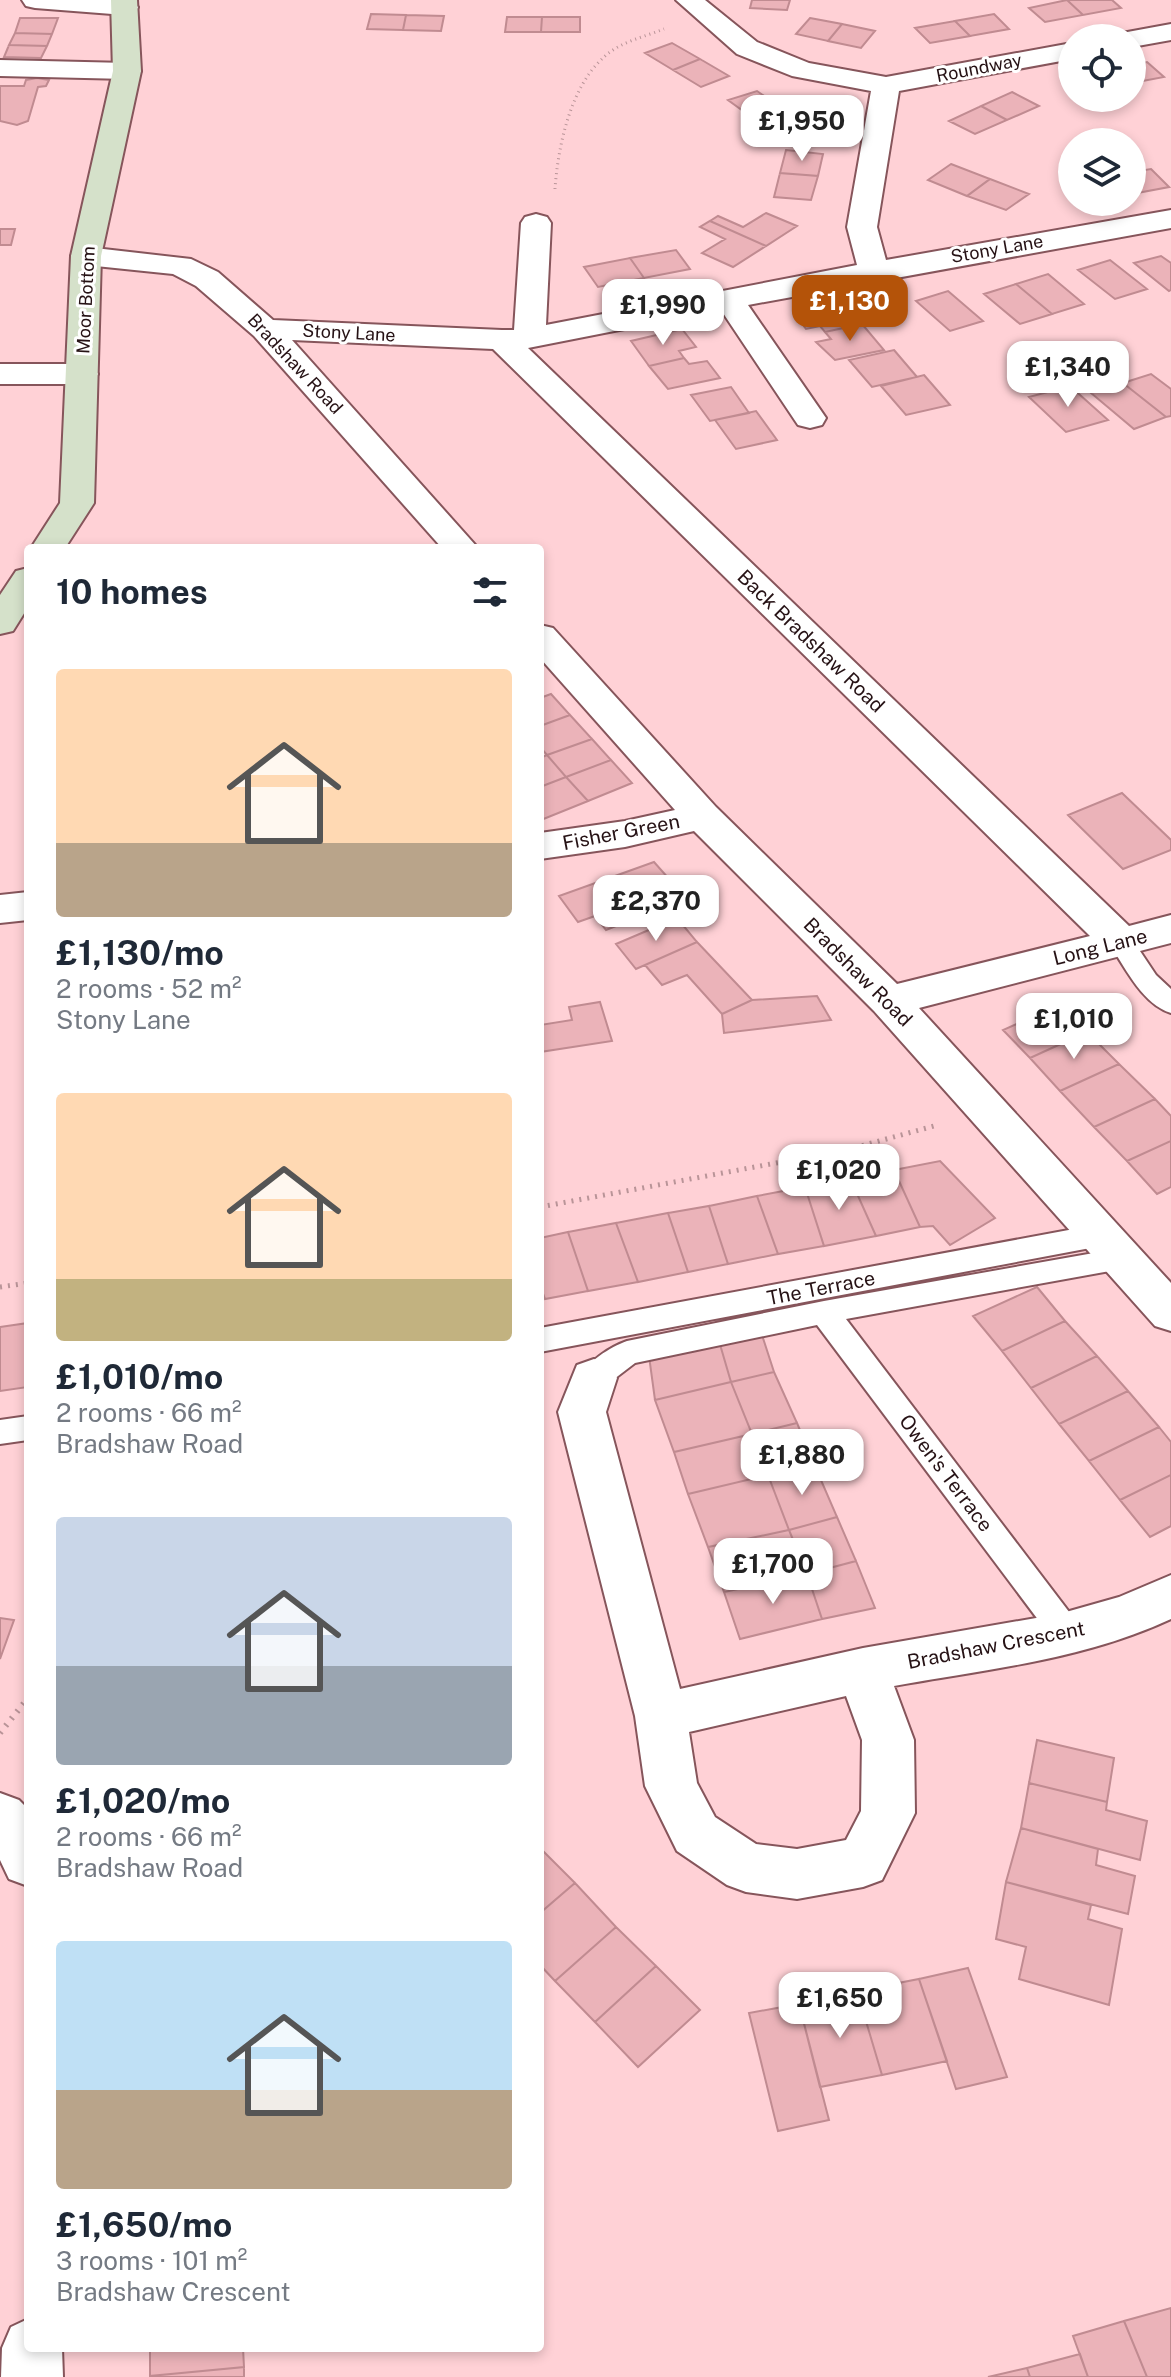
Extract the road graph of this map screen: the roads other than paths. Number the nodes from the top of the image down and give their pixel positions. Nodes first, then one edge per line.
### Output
1 (35, 0) edge
2 (124, 4) edge
3 (697, 7) edge
4 (1171, 32) edge
5 (1146, 36) edge
6 (1058, 54) edge
7 (0, 68) edge
8 (127, 71) junction
9 (886, 85) junction
10 (545, 212) road end
11 (1171, 219) edge
12 (86, 256) junction
13 (874, 271) junction
14 (730, 301) junction
15 (265, 329) junction
16 (516, 339) junction
17 (0, 374) edge
18 (82, 374) junction
19 (810, 418) dead end
20 (51, 544) edge
21 (457, 544) edge
22 (24, 585) edge
23 (0, 623) edge
24 (544, 640) edge
25 (702, 816) junction
26 (544, 845) edge
27 (24, 906) edge
28 (0, 909) edge
29 (1171, 929) edge
30 (1121, 942) junction
31 (889, 1001) junction
32 (1171, 1004) edge
33 (1112, 1247) junction
34 (824, 1312) junction
35 (1171, 1313) edge
36 (544, 1339) edge
37 (594, 1378) joint
38 (24, 1429) edge
39 (0, 1432) edge
40 (1171, 1596) edge
41 (1068, 1635) junction
42 (863, 1670) junction
43 (661, 1716) junction
44 (0, 1817) edge
45 (24, 1853) edge
46 (32, 2352) edge
47 (32, 2377) edge

1 - 2 street
2 - 8 street, Moor Bottom
3 - 9 street, Roundway
4 - 5 street
6 - 9 street, Roundway
7 - 8 street
8 - 12 street, Moor Bottom
9 - 13 street
10 - 16 street
11 - 13 street, Stony Lane
12 - 15 street, Bradshaw Road
12 - 18 street, Moor Bottom
13 - 14 street, Stony Lane
14 - 16 street, Stony Lane
14 - 19 street
15 - 16 street, Stony Lane
15 - 21 street, Bradshaw Road
16 - 30 street, Back Bradshaw Road
17 - 18 street
18 - 20 street, Moor Bottom
22 - 23 street
24 - 25 street, Bradshaw Road
25 - 26 street, Fisher Green
25 - 31 street, Bradshaw Road
27 - 28 street
29 - 30 street, Long Lane
30 - 31 street, Long Lane
30 - 32 lane
31 - 33 street, Bradshaw Road
33 - 34 lane
33 - 35 street, Bradshaw Road
33 - 36 lane, The Terrace
34 - 37 lane
34 - 41 lane, Owen's Terrace
37 - 43 street
38 - 39 lane
40 - 41 street, Bradshaw Crescent
41 - 42 street, Bradshaw Crescent
42 - 43 street, Bradshaw Crescent
42 - 43 street
44 - 45 street
46 - 47 street

